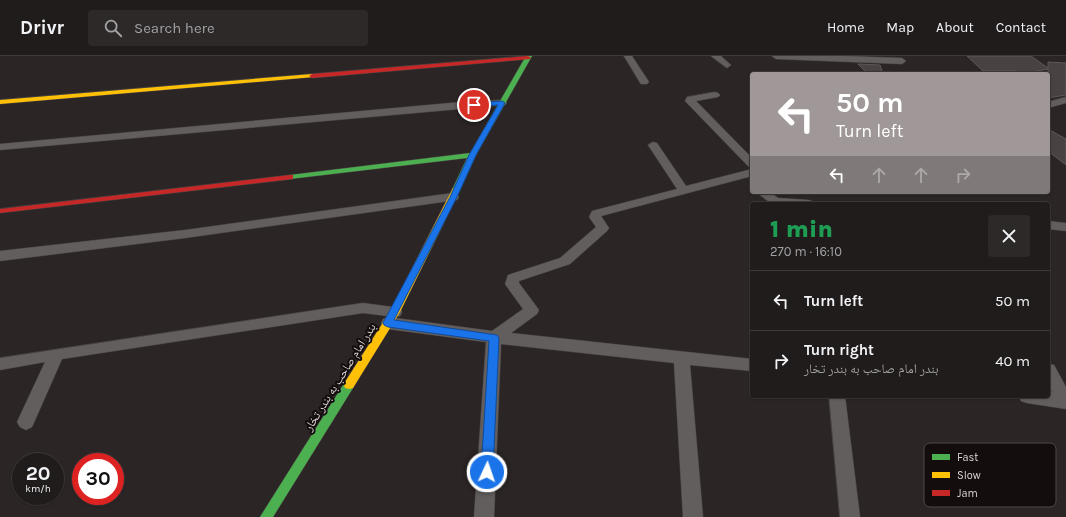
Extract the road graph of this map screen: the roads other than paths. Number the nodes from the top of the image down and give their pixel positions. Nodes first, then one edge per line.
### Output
1 (628, 56) edge
2 (718, 56) edge
3 (776, 56) edge
4 (529, 57) edge
5 (902, 62) edge
6 (728, 65) dead end
7 (644, 82) dead end
8 (715, 95) dead end
9 (1066, 100) edge
10 (0, 102) edge
11 (502, 103) junction
12 (1050, 104) edge
13 (653, 145) dead end
14 (0, 147) edge
15 (472, 155) junction
16 (750, 162) edge
17 (746, 174) edge
18 (684, 191) junction
19 (765, 194) edge
20 (453, 197) junction
21 (786, 202) edge
22 (0, 211) edge
23 (1050, 225) edge
24 (1066, 227) edge
25 (0, 256) edge
26 (391, 317) junction
27 (494, 338) junction
28 (56, 354) junction
29 (682, 358) junction
30 (0, 364) edge
31 (750, 364) edge
32 (1050, 373) edge
33 (837, 398) edge
34 (1042, 398) edge
35 (1066, 401) edge
36 (26, 422) dead end
37 (266, 517) edge
38 (484, 517) edge
39 (693, 517) edge
40 (850, 517) edge

1 - 7 street
2 - 6 street
3 - 5 street
4 - 10 street
4 - 11 street, بندر امام صاحب به بندر تخار
8 - 16 street
9 - 12 street
11 - 14 street
11 - 15 street, بندر امام صاحب به بندر تخار
13 - 18 street
15 - 20 street, بندر امام صاحب به بندر تخار
15 - 22 street
17 - 18 street
18 - 27 street
19 - 21 street
20 - 25 street
20 - 26 street, بندر امام صاحب به بندر تخار
23 - 24 street
26 - 27 street
26 - 28 street
26 - 37 street, بندر امام صاحب به بندر تخار
27 - 29 street
27 - 38 street
28 - 30 street
28 - 36 street
29 - 31 street
29 - 39 street
32 - 35 street
33 - 40 street
34 - 35 street

